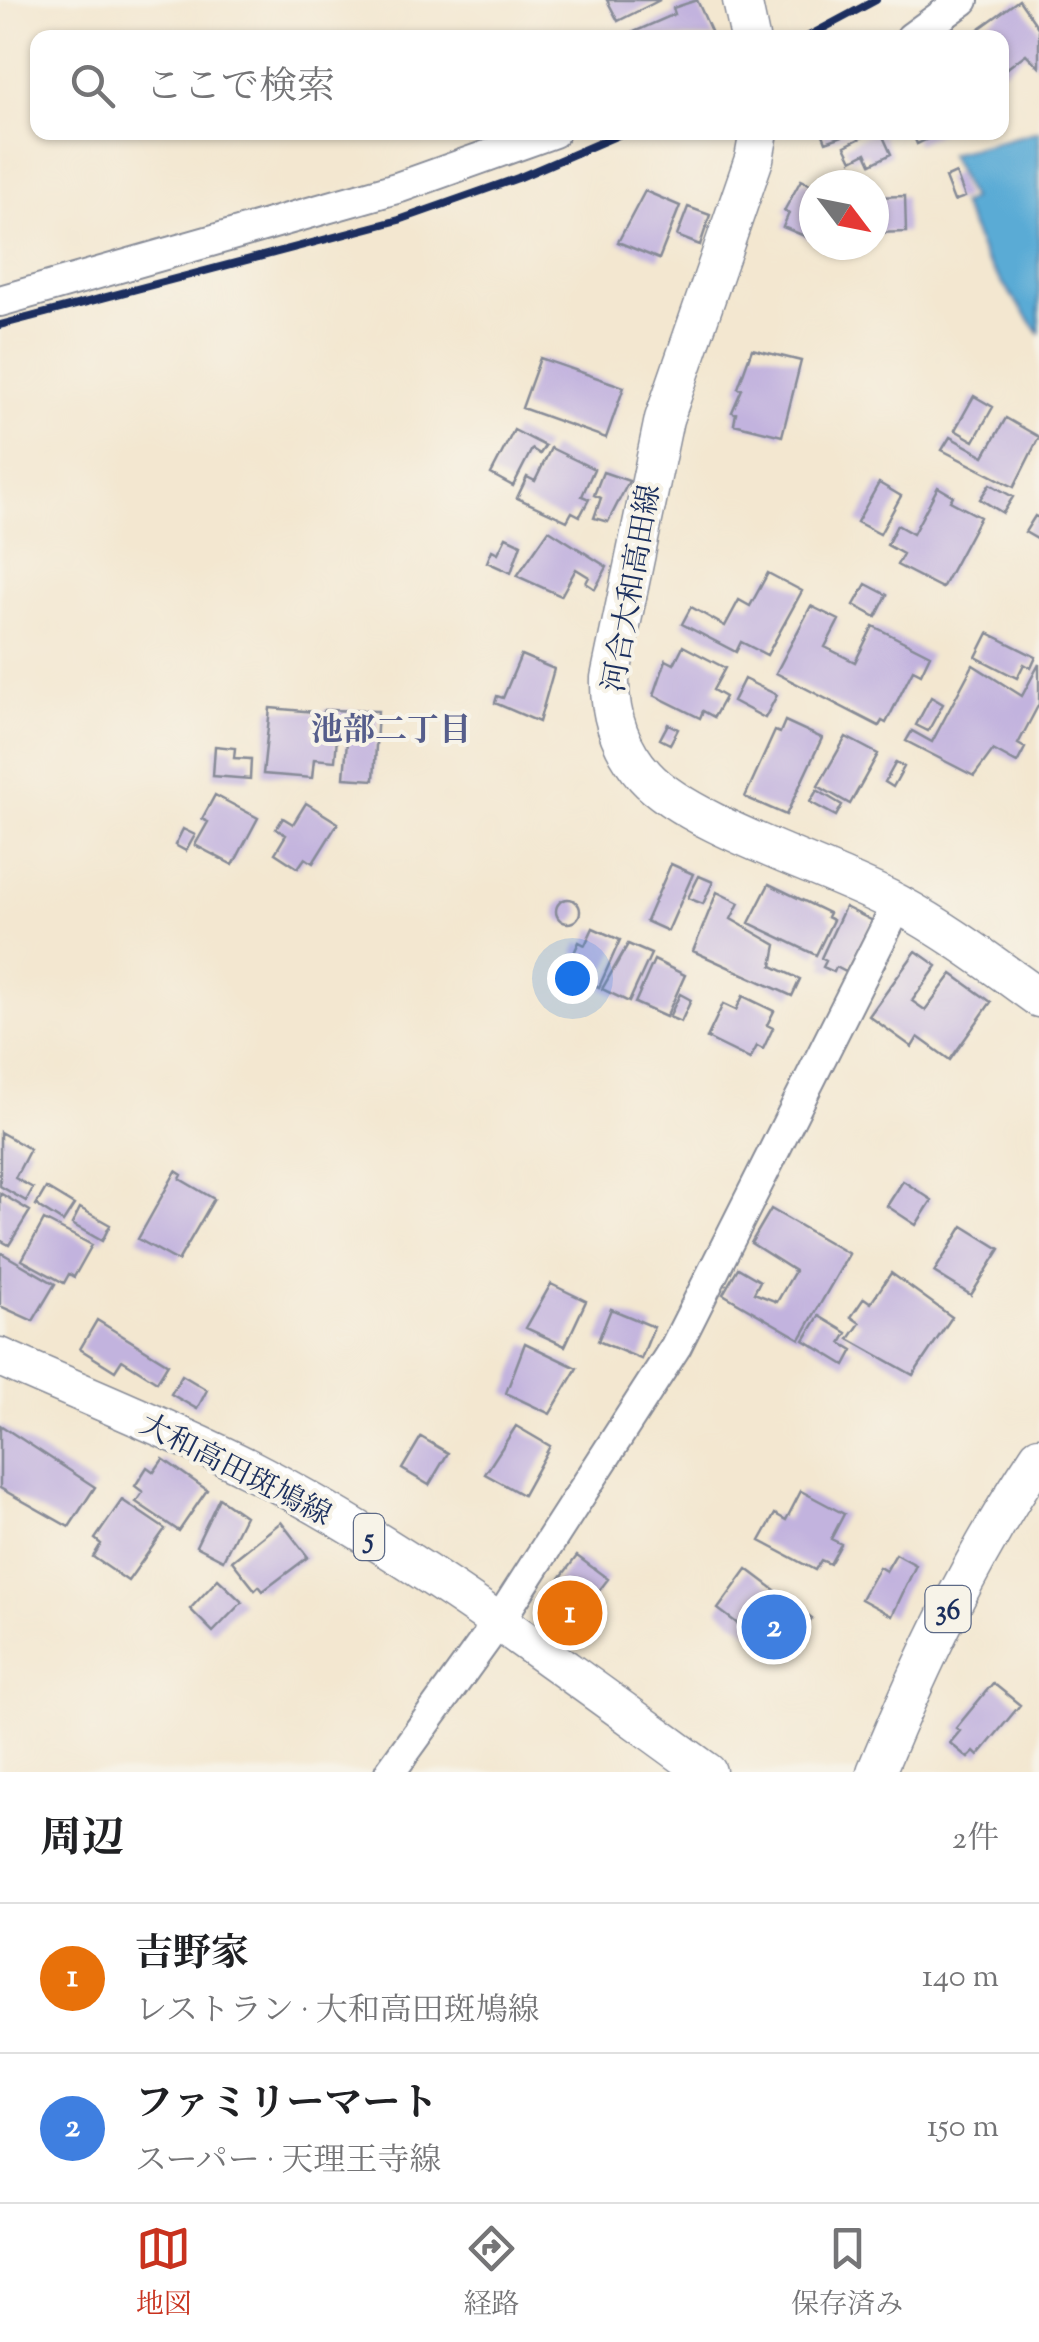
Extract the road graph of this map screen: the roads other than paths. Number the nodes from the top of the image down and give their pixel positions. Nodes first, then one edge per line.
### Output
1 (742, 0) edge
2 (962, 0) edge
3 (748, 30) edge
4 (922, 30) edge
5 (532, 140) edge
6 (758, 140) edge
7 (0, 301) edge
8 (898, 904) junction
9 (1039, 998) edge
10 (0, 1357) edge
11 (1039, 1456) edge
12 (498, 1620) junction
13 (390, 1772) edge
14 (706, 1772) edge
15 (876, 1772) edge

1 - 3 main road
2 - 4 street
5 - 7 street
6 - 8 main road, 河合大和高田線
8 - 9 main road, 河合大和高田線
8 - 12 street
10 - 12 main road, 大和高田斑鳩線 / 5
11 - 15 main road, 36
12 - 13 street
12 - 14 main road, 大和高田斑鳩線 / 5

